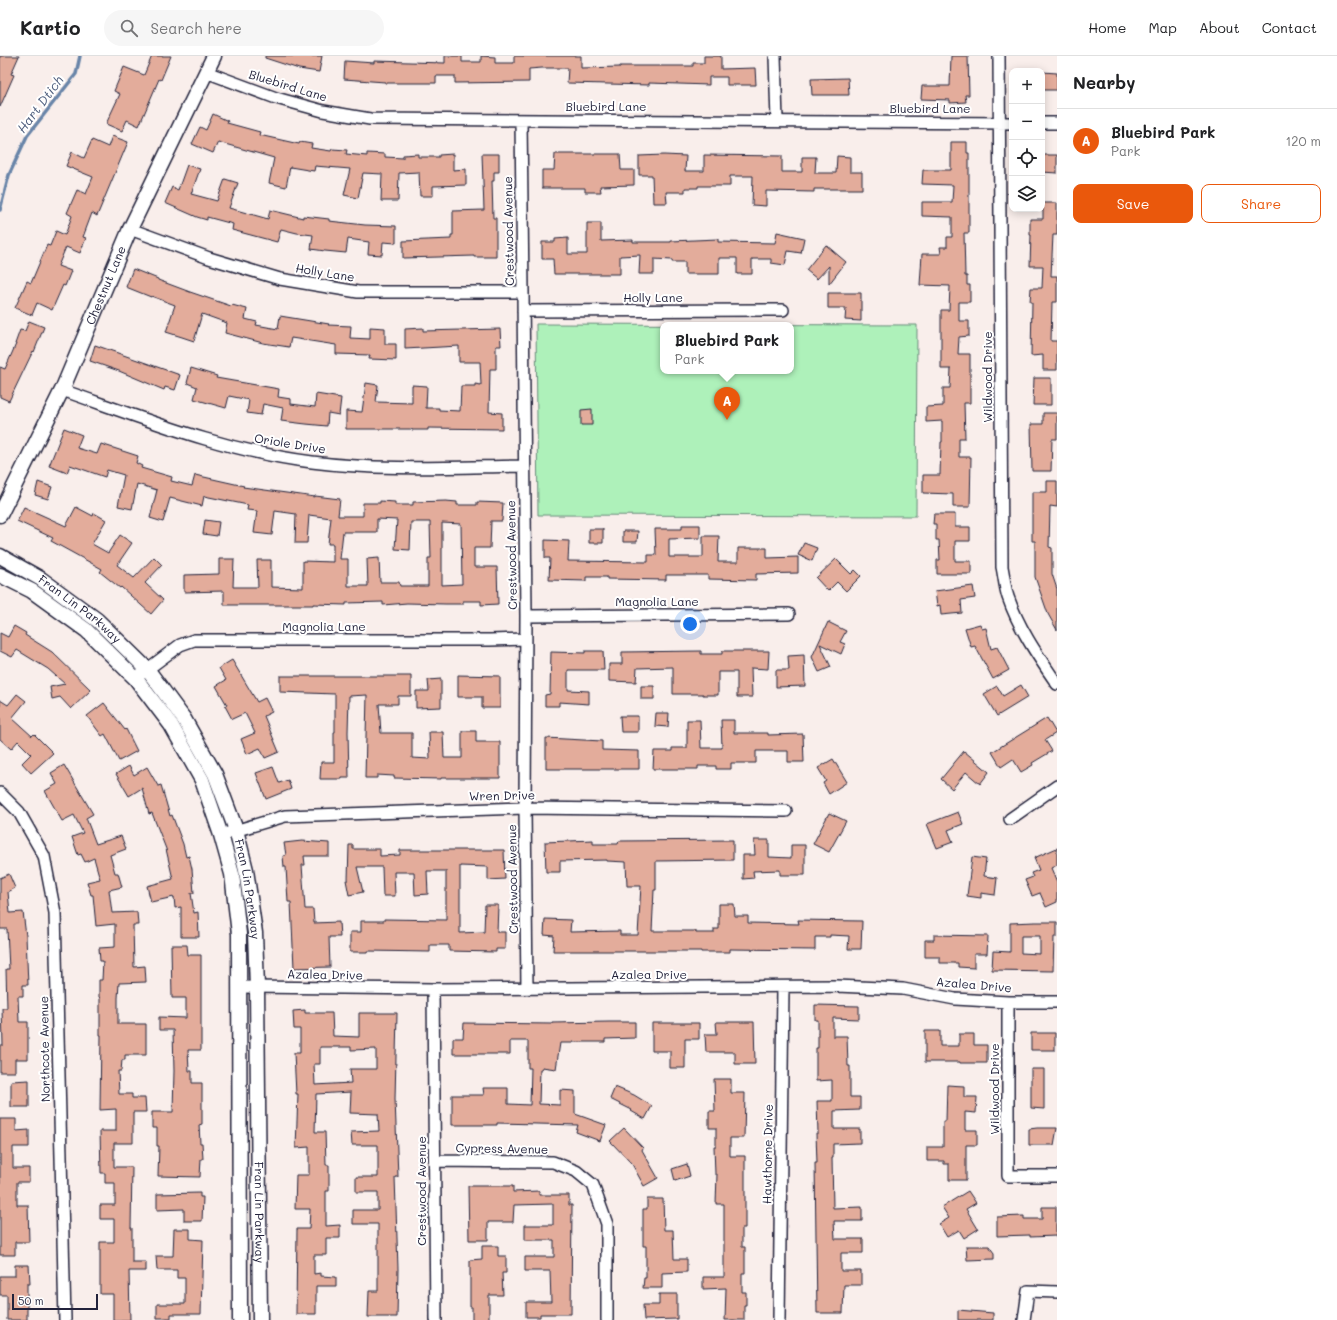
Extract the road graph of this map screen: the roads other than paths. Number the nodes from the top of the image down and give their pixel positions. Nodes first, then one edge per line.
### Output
1 (214, 56) edge
2 (775, 56) edge
3 (999, 56) edge
4 (206, 72) junction
5 (520, 120) junction
6 (777, 121) junction
7 (999, 123) junction
8 (1009, 123) edge
9 (1045, 123) edge
10 (1057, 123) edge
11 (130, 229) junction
12 (523, 292) junction
13 (783, 310) dead end
14 (523, 311) junction
15 (62, 390) junction
16 (524, 466) junction
17 (0, 515) edge
18 (0, 556) edge
19 (0, 575) edge
20 (789, 614) dead end
21 (526, 616) junction
22 (525, 639) junction
23 (147, 669) junction
24 (136, 679) junction
25 (1057, 684) edge
26 (1057, 786) edge
27 (0, 793) edge
28 (525, 808) junction
29 (786, 811) dead end
30 (1010, 819) dead end
31 (236, 830) junction
32 (221, 835) junction
33 (240, 987) junction
34 (258, 987) junction
35 (783, 988) junction
36 (433, 989) junction
37 (527, 989) junction
38 (1008, 1002) junction
39 (1057, 1002) edge
40 (435, 1161) junction
41 (1057, 1176) edge
42 (1057, 1292) edge
43 (65, 1320) edge
44 (240, 1320) edge
45 (260, 1320) edge
46 (436, 1320) edge
47 (607, 1320) edge
48 (779, 1320) edge
49 (1024, 1320) edge

1 - 4 street, Chestnut Lane
2 - 6 street
3 - 7 street, Wildwood Drive
4 - 5 street, Bluebird Lane
4 - 11 street, Chestnut Lane
5 - 6 street, Bluebird Lane
5 - 12 street, Crestwood Avenue
6 - 7 street, Bluebird Lane
7 - 8 street, Bluebird Lane
7 - 25 street, Wildwood Drive
9 - 10 street
11 - 12 street, Holly Lane
11 - 15 street, Chestnut Lane
12 - 14 street, Crestwood Avenue
13 - 14 street, Holly Lane
14 - 16 street, Crestwood Avenue
15 - 16 street, Oriole Drive
15 - 17 street, Chestnut Lane
16 - 21 street, Crestwood Avenue
18 - 23 street, Fran Lin Parkway
19 - 24 street, Fran Lin Parkway
20 - 21 street, Magnolia Lane
21 - 22 street, Crestwood Avenue
22 - 23 street, Magnolia Lane
22 - 28 street, Crestwood Avenue
23 - 24 street, Magnolia Lane
23 - 31 street, Fran Lin Parkway
24 - 32 street, Fran Lin Parkway
26 - 30 street
27 - 43 street, Northcote Avenue
28 - 29 street, Wren Drive
28 - 31 street, Wren Drive
28 - 37 street, Crestwood Avenue
31 - 32 street, Wren Drive
31 - 34 street, Fran Lin Parkway
32 - 33 street, Fran Lin Parkway
33 - 34 street, Azalea Drive
33 - 44 street, Fran Lin Parkway
34 - 36 street, Azalea Drive
34 - 45 street, Fran Lin Parkway
35 - 37 street, Azalea Drive
35 - 38 street, Azalea Drive
35 - 48 street, Hawthorne Drive
36 - 37 street, Azalea Drive
36 - 40 street, Crestwood Avenue
38 - 39 street, Azalea Drive
38 - 41 street, Wildwood Drive
40 - 46 street, Crestwood Avenue
40 - 47 street, Cypress Avenue
42 - 49 street

